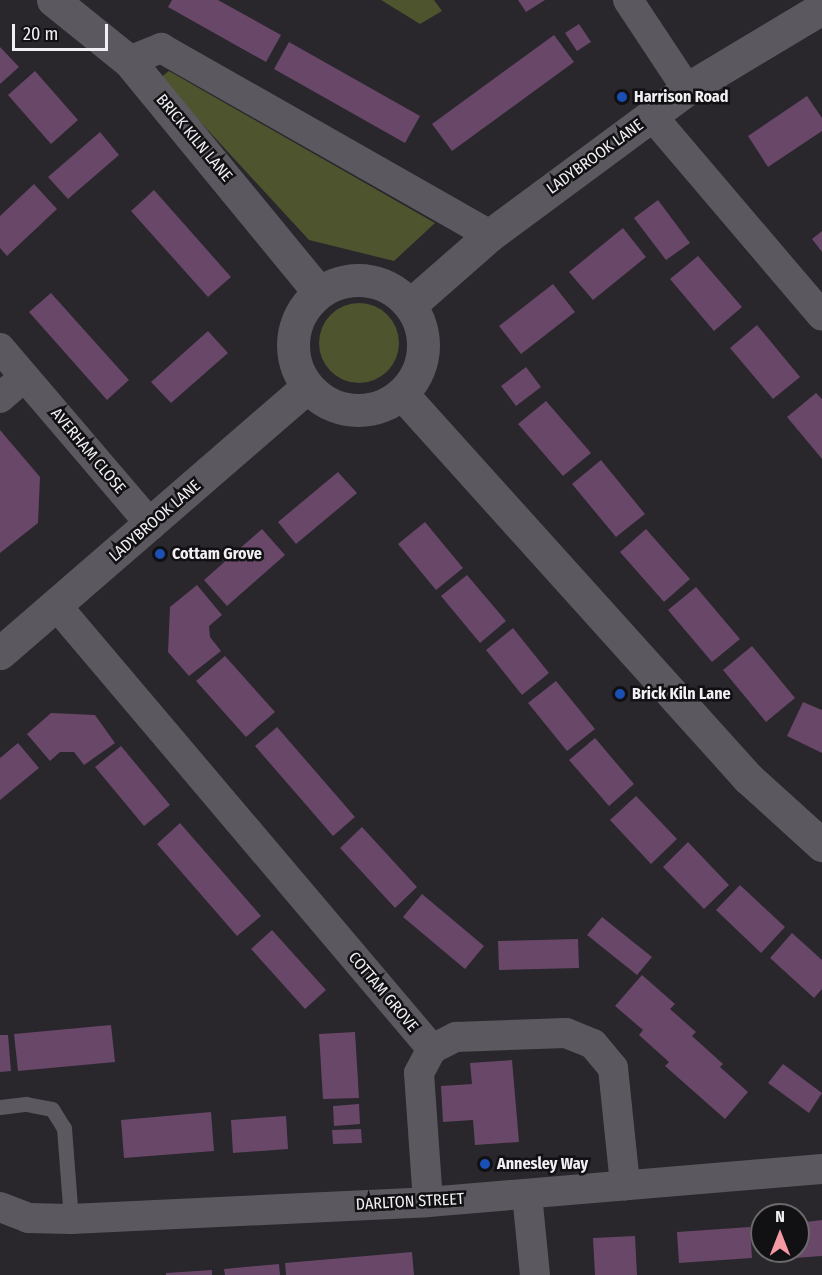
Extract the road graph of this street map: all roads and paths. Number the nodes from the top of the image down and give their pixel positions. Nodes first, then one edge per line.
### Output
1 (53, 0) edge
2 (628, 0) edge
3 (822, 8) edge
4 (129, 61) junction
5 (687, 89) junction
6 (652, 116) junction
7 (490, 235) junction
8 (319, 292) junction
9 (410, 305) junction
10 (822, 316) edge
11 (0, 348) edge
12 (24, 376) junction
13 (307, 387) junction
14 (402, 394) junction
15 (0, 398) edge
16 (151, 525) junction
17 (56, 605) junction
18 (0, 653) edge
19 (822, 845) edge
20 (432, 1049) junction
21 (0, 1107) edge
22 (822, 1168) edge
23 (626, 1185) junction
24 (527, 1194) junction
25 (428, 1202) junction
26 (0, 1207) edge
27 (71, 1219) junction
28 (535, 1275) edge

1 - 4 street, BRICK KILN LANE
2 - 5 street
3 - 5 street, LADYBROOK LANE
4 - 7 street
4 - 8 street, BRICK KILN LANE
5 - 6 street, LADYBROOK LANE
6 - 7 street, LADYBROOK LANE
6 - 10 street
7 - 9 street, LADYBROOK LANE
8 - 9 street
8 - 13 street
9 - 14 street
11 - 12 street, AVERHAM CLOSE
12 - 15 street
12 - 16 street, AVERHAM CLOSE
13 - 14 street
13 - 16 street, LADYBROOK LANE
14 - 19 street
16 - 17 street, LADYBROOK LANE
17 - 18 street, LADYBROOK LANE
17 - 20 street, COTTAM GROVE
20 - 23 street
20 - 25 street
21 - 27 lane
22 - 23 street, DARLTON STREET
23 - 24 street, DARLTON STREET
24 - 25 street, DARLTON STREET
24 - 28 street
25 - 27 street, DARLTON STREET
26 - 27 street, DARLTON STREET

